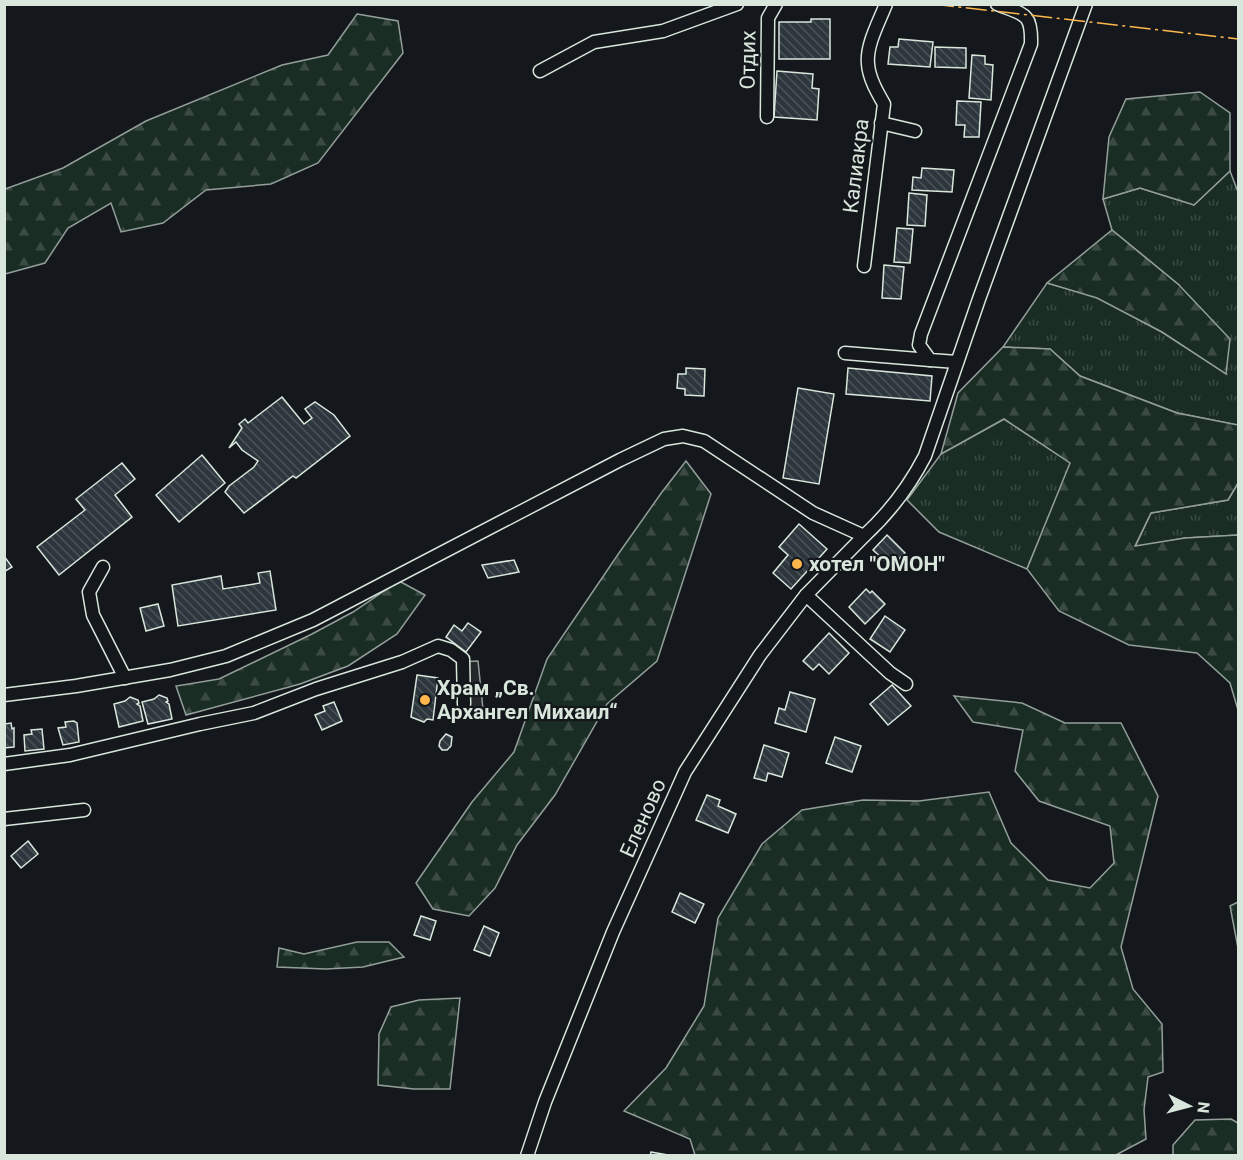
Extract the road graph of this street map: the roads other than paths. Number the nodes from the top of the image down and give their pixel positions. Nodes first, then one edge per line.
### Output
1 (737, 4) edge
2 (761, 4) edge
3 (776, 4) edge
4 (886, 4) edge
5 (998, 4) edge
6 (1086, 4) edge
7 (768, 18) junction
8 (540, 71) dead end
9 (767, 117) dead end
10 (881, 123) junction
11 (915, 131) dead end
12 (864, 266) dead end
13 (845, 353) dead end
14 (930, 360) junction
15 (957, 362) junction
16 (864, 536) junction
17 (103, 567) dead end
18 (806, 595) junction
19 (125, 678) junction
20 (906, 684) dead end
21 (4, 695) edge
22 (464, 704) dead end
23 (4, 764) edge
24 (84, 810) dead end
25 (4, 819) edge
26 (527, 1155) edge

1 - 8 street
2 - 7 street
3 - 7 street, Отдих
4 - 10 street, Калиакра
5 - 14 street
6 - 15 street, Еленово
7 - 9 street, Отдих
10 - 11 street
10 - 12 street, Калиакра
13 - 14 street
14 - 15 street
15 - 16 street, Еленово
16 - 18 street, Еленово
16 - 19 street
17 - 19 street
18 - 20 street
18 - 26 street, Еленово
19 - 21 street
22 - 23 street
24 - 25 street

